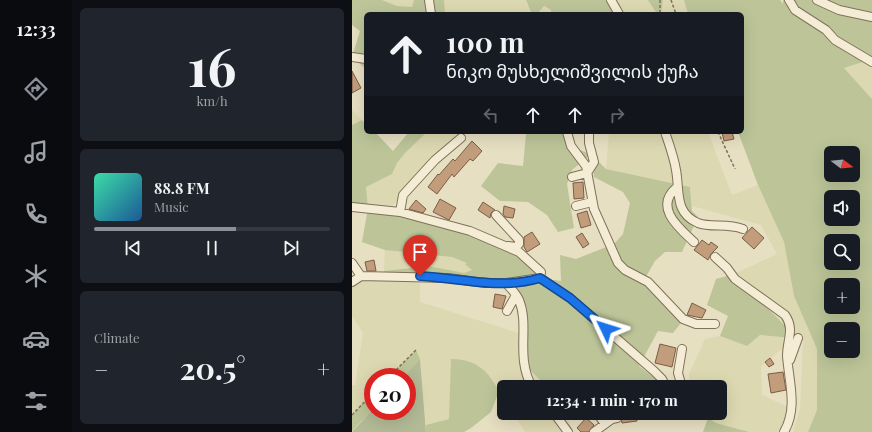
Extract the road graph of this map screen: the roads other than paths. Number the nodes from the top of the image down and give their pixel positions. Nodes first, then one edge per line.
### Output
1 (430, 0) edge
2 (611, 0) edge
3 (789, 0) edge
4 (817, 0) edge
5 (431, 12) edge
6 (618, 12) edge
7 (872, 17) edge
8 (352, 57) edge
9 (364, 59) edge
10 (872, 62) edge
11 (568, 134) edge
12 (589, 134) edge
13 (666, 134) edge
14 (462, 138) dead end
15 (587, 174) junction
16 (572, 177) dead end
17 (677, 187) junction
18 (592, 202) junction
19 (576, 206) dead end
20 (352, 207) edge
21 (400, 212) junction
22 (496, 215) dead end
23 (743, 229) dead end
24 (694, 242) dead end
25 (506, 246) junction
26 (715, 257) dead end
27 (352, 263) edge
28 (361, 276) junction
29 (540, 278) junction
30 (352, 282) edge
31 (506, 283) junction
32 (516, 295) junction
33 (507, 311) dead end
34 (715, 324) dead end
35 (798, 338) dead end
36 (682, 349) dead end
37 (788, 365) junction
38 (529, 380) edge
39 (662, 380) edge
40 (680, 380) edge
41 (559, 420) edge
42 (602, 420) edge
43 (613, 420) edge
44 (605, 424) junction
45 (568, 432) edge
46 (594, 432) edge
47 (784, 432) edge

1 - 5 street
2 - 6 street
3 - 10 street
4 - 7 street
8 - 9 street
11 - 15 street
12 - 15 street
13 - 17 street
14 - 21 street
15 - 16 street
15 - 18 street
17 - 23 street
17 - 24 street
18 - 19 street
18 - 34 street
20 - 21 street
21 - 25 street
22 - 25 street
25 - 29 street
26 - 37 street
27 - 28 street
28 - 30 street
28 - 31 street
29 - 31 street
29 - 39 street
31 - 32 street
32 - 33 street
32 - 38 street
35 - 37 street
36 - 40 street
37 - 47 street
41 - 45 street
42 - 44 street
43 - 44 street
44 - 46 street

